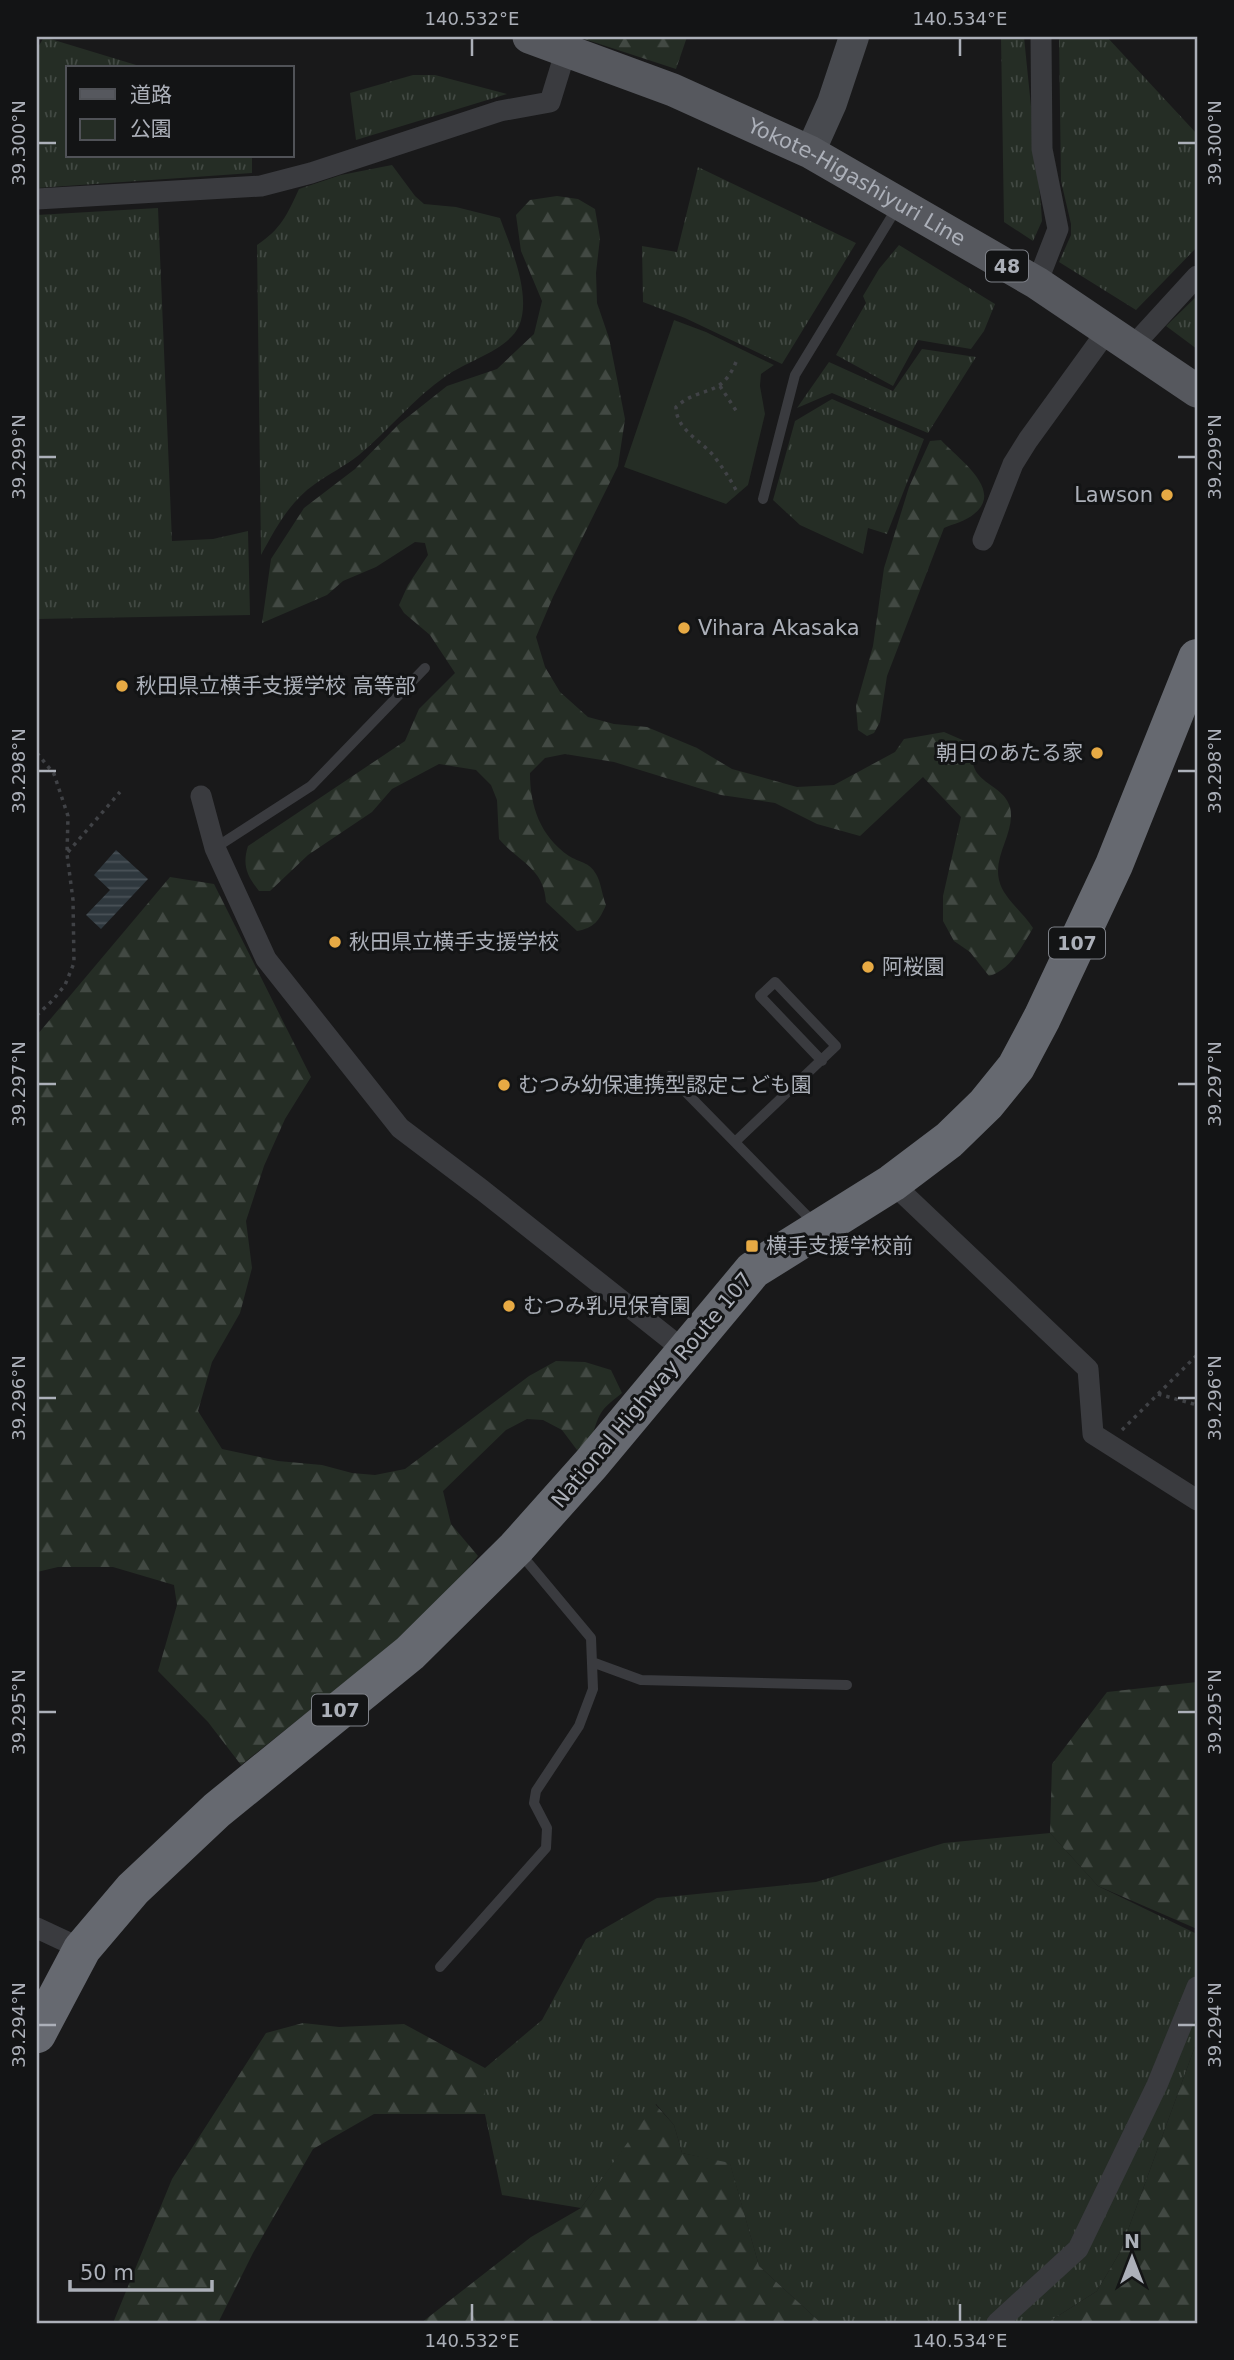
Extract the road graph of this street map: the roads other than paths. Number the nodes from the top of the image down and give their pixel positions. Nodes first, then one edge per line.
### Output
1 (528, 37) edge
2 (854, 37) edge
3 (1041, 37) edge
4 (566, 50) junction
5 (810, 152) junction
6 (37, 199) edge
7 (900, 203) junction
8 (1197, 276) edge
9 (1037, 283) junction
10 (1119, 339) junction
11 (1197, 391) edge
12 (763, 499) dead end
13 (983, 540) dead end
14 (1197, 658) edge
15 (425, 668) dead end
16 (201, 796) dead end
17 (215, 848) junction
18 (822, 1061) junction
19 (670, 1076) dead end
20 (735, 1142) junction
21 (892, 1183) junction
22 (819, 1228) junction
23 (685, 1351) junction
24 (1197, 1500) edge
25 (516, 1548) junction
26 (592, 1662) junction
27 (846, 1685) dead end
28 (37, 1928) edge
29 (82, 1949) junction
30 (440, 1967) dead end
31 (1197, 1987) edge
32 (37, 2034) edge
33 (997, 2323) edge

1 - 4 main road, Yokote-Higashiyuri Line / 48
2 - 5 street
3 - 9 street
4 - 5 main road, Yokote-Higashiyuri Line / 48
4 - 6 street
5 - 7 main road, Yokote-Higashiyuri Line / 48
7 - 9 main road, Yokote-Higashiyuri Line / 48
7 - 12 lane
8 - 10 street
9 - 10 main road, Yokote-Higashiyuri Line / 48
10 - 11 main road, Yokote-Higashiyuri Line / 48
10 - 13 street
14 - 21 highway, National Highway Route 107 / 107
15 - 17 lane
16 - 17 street
17 - 23 street
18 - 18 lane
18 - 20 lane
19 - 20 lane
20 - 22 lane
21 - 22 highway, National Highway Route 107 / 107
21 - 24 street
22 - 23 highway, National Highway Route 107 / 107
23 - 25 highway, National Highway Route 107 / 107
25 - 26 lane
25 - 29 highway, National Highway Route 107 / 107
26 - 27 lane
26 - 30 lane
28 - 29 street
29 - 32 highway, National Highway Route 107 / 107
31 - 33 street

